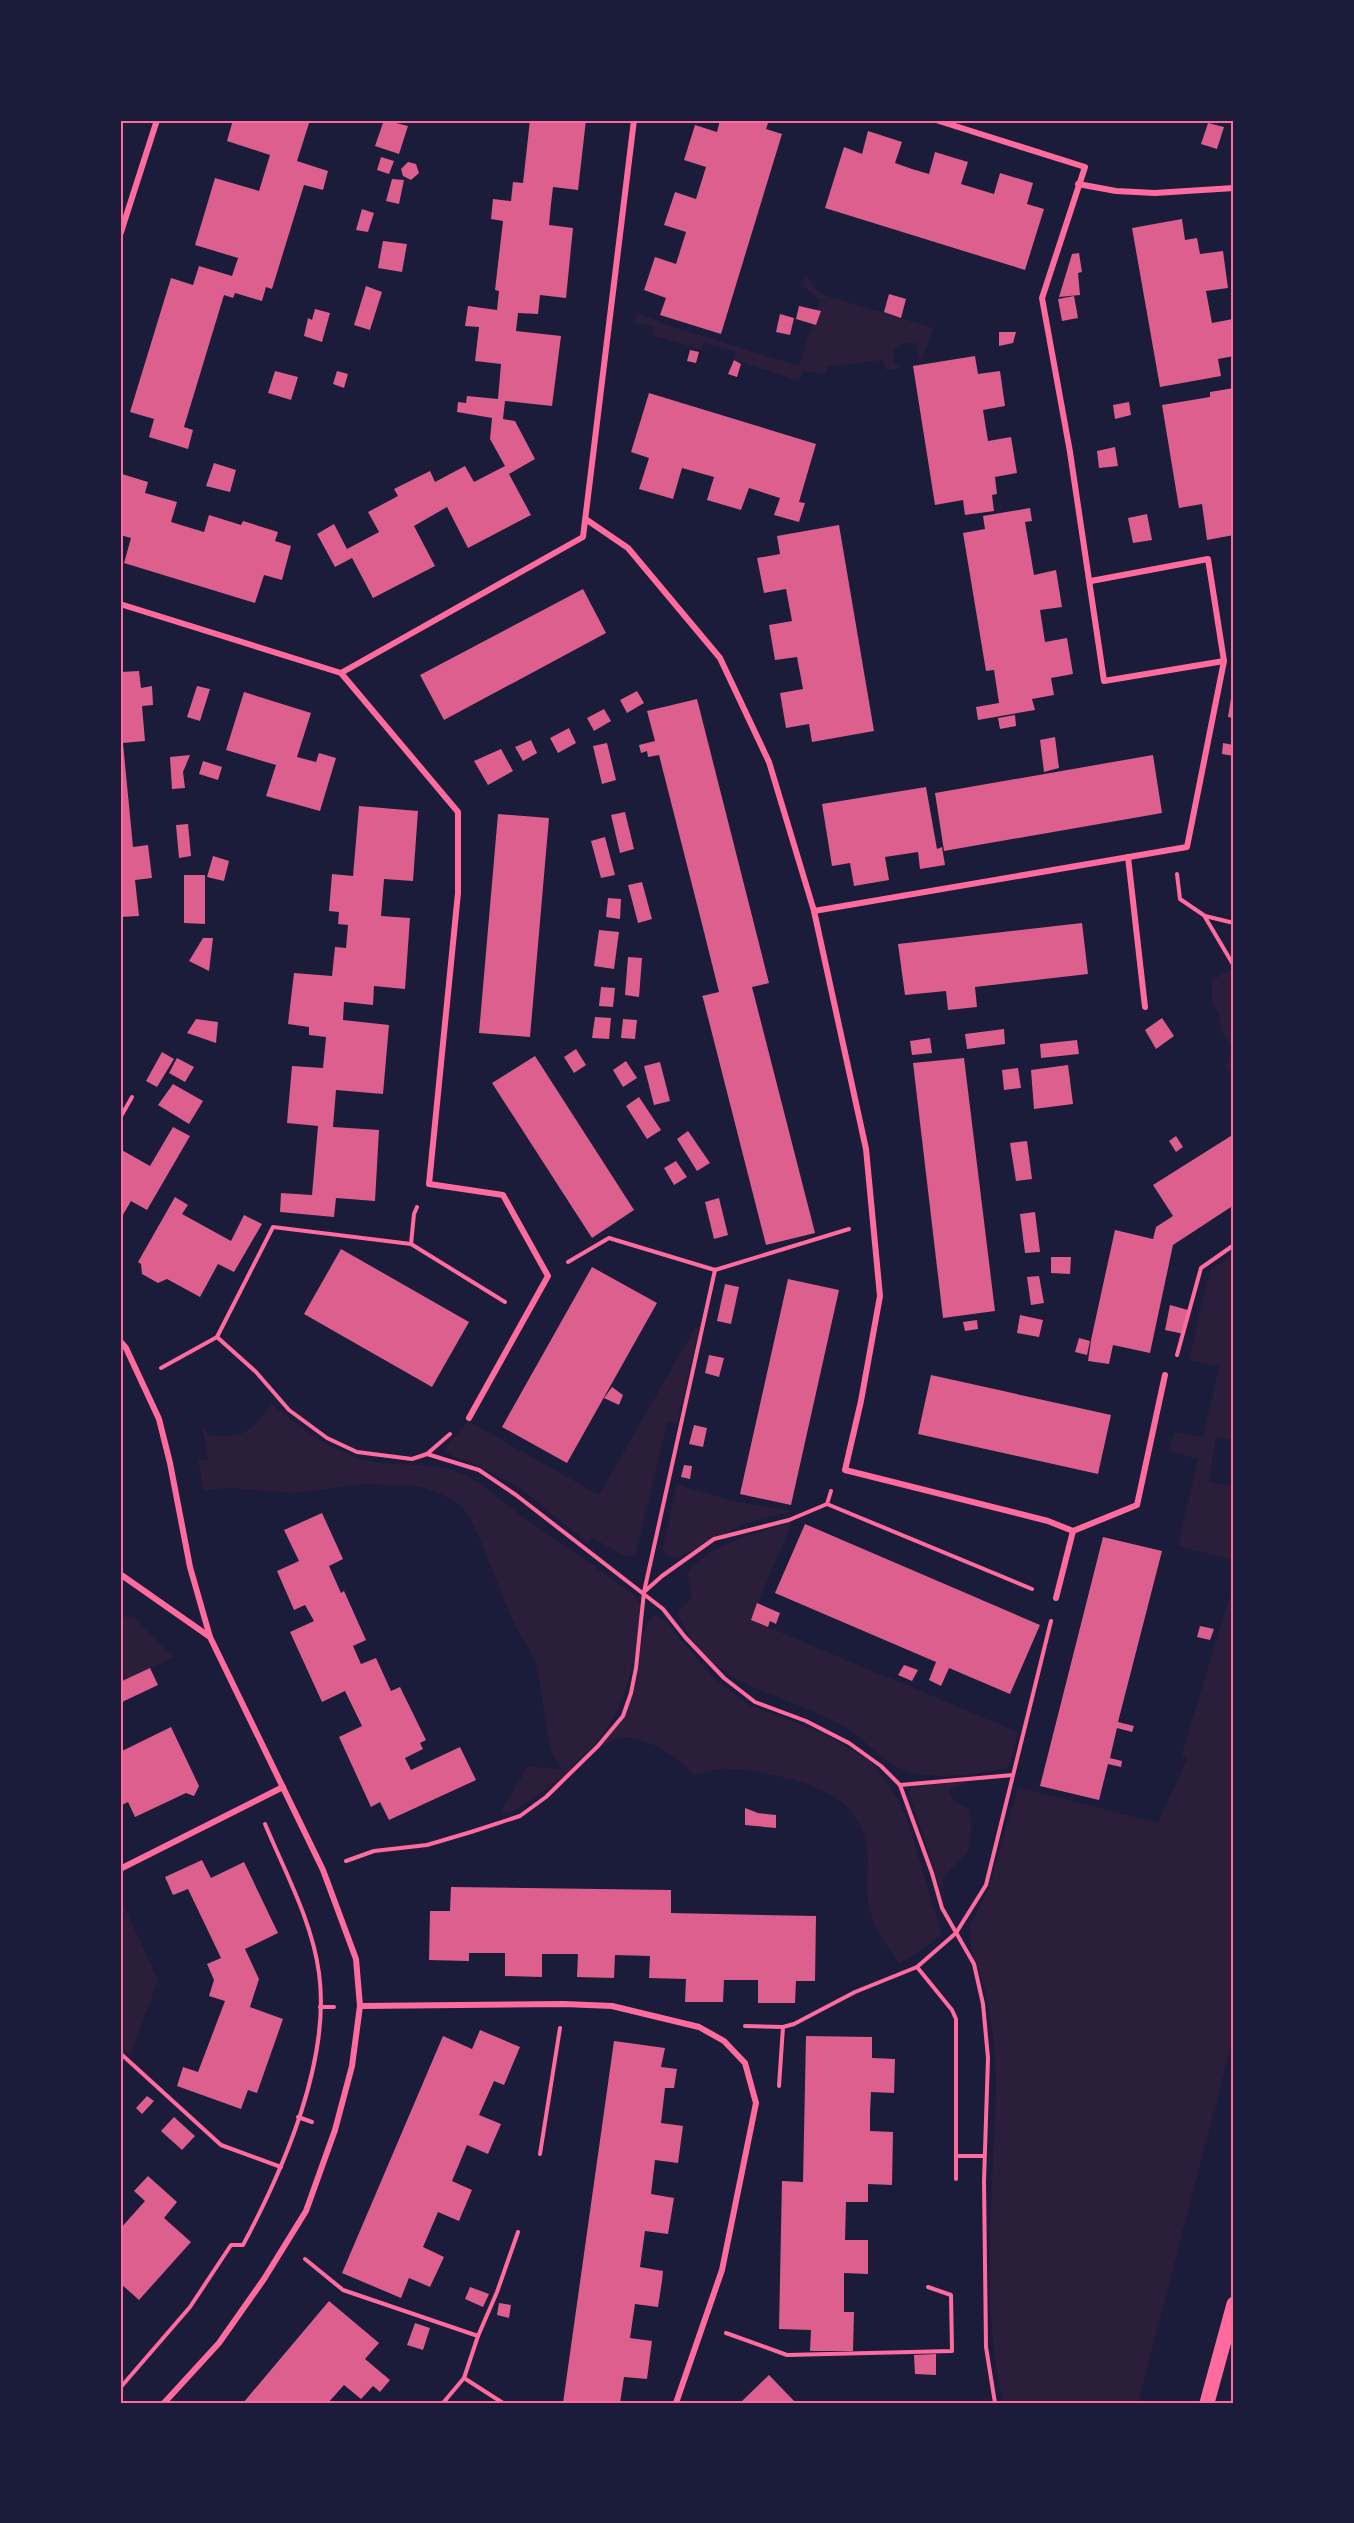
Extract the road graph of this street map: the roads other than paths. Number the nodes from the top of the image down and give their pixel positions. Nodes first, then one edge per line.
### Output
1 (157, 120) edge
2 (634, 120) edge
3 (936, 120) edge
4 (952, 122) edge
5 (1078, 184) junction
6 (1234, 188) edge
7 (120, 235) edge
8 (587, 520) junction
9 (1091, 581) junction
10 (120, 604) edge
11 (1224, 661) junction
12 (341, 673) junction
13 (1128, 857) junction
14 (814, 911) junction
15 (1145, 1007) dead end
16 (120, 1341) edge
17 (1165, 1375) road end
18 (469, 1418) road end
19 (1073, 1531) junction
20 (120, 1574) edge
21 (1056, 1599) road end
22 (210, 1637) junction
23 (283, 1787) junction
24 (120, 1869) edge
25 (360, 2006) junction
26 (1234, 2304) edge
27 (164, 2403) edge
28 (676, 2403) edge
29 (1207, 2403) edge

1 - 7 street
2 - 8 street
3 - 4 street
4 - 5 street
5 - 6 street
5 - 9 street
8 - 12 street
8 - 14 street
9 - 11 street
9 - 11 street
10 - 12 street
11 - 13 street
12 - 18 street
13 - 14 street
13 - 15 street
14 - 19 street
16 - 22 street
17 - 19 street
19 - 21 street
20 - 22 street
22 - 23 street
23 - 24 street
23 - 25 street
25 - 27 street
25 - 28 street
26 - 29 main road

